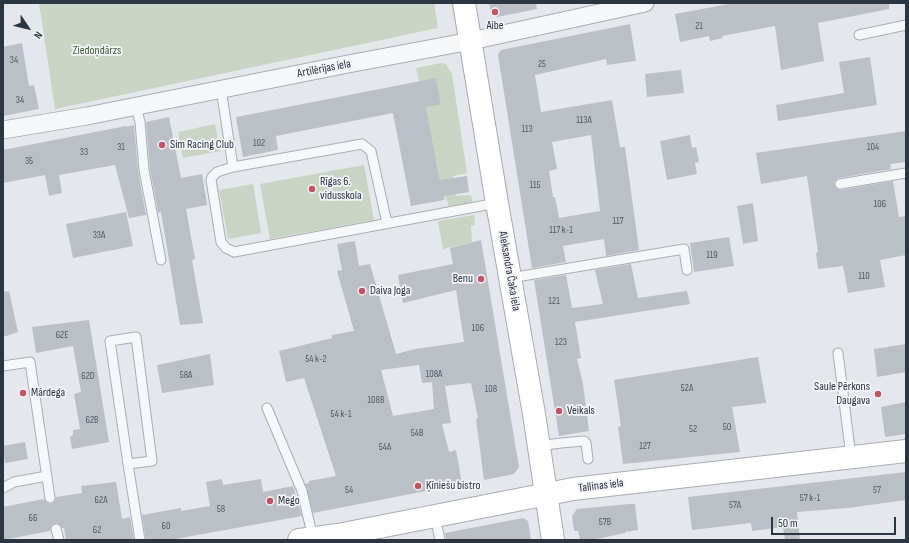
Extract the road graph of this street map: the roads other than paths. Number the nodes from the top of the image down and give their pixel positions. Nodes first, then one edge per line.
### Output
1 (464, 3) edge
2 (645, 3) edge
3 (906, 25) edge
4 (859, 35) dead end
5 (471, 41) junction
6 (221, 89) junction
7 (136, 106) junction
8 (3, 130) edge
9 (233, 167) junction
10 (906, 173) edge
11 (840, 184) dead end
12 (497, 203) junction
13 (387, 223) junction
14 (161, 260) dead end
15 (687, 270) dead end
16 (510, 278) junction
17 (838, 353) dead end
18 (3, 366) edge
19 (267, 408) dead end
20 (538, 446) junction
21 (906, 451) edge
22 (851, 457) junction
23 (588, 459) dead end
24 (128, 464) junction
25 (47, 476) junction
26 (3, 488) edge
27 (546, 494) junction
28 (50, 498) dead end
29 (435, 516) junction
30 (56, 529) dead end
31 (306, 539) edge
32 (58, 540) edge
33 (140, 540) edge
34 (440, 540) edge
35 (553, 540) edge

1 - 5 street, Aleksandra Čaka iela
2 - 5 street, Artilērijas iela
3 - 4 lane
5 - 6 street, Artilērijas iela
5 - 12 street, Aleksandra Čaka iela
6 - 7 street, Artilērijas iela
6 - 9 lane
7 - 8 street, Artilērijas iela
7 - 14 lane
9 - 13 lane
9 - 13 lane
10 - 11 lane
12 - 13 lane
12 - 16 street, Aleksandra Čaka iela
15 - 16 lane
16 - 20 street, Aleksandra Čaka iela
17 - 22 lane
18 - 25 lane
19 - 31 lane
20 - 23 lane
20 - 27 street, Aleksandra Čaka iela
21 - 22 street, Tallinas iela
22 - 27 street, Tallinas iela
24 - 24 lane
24 - 33 lane
25 - 26 lane
25 - 28 lane
27 - 29 street, Tallinas iela
27 - 35 street, Aleksandra Čaka iela
29 - 31 street, Tallinas iela
29 - 34 lane
30 - 32 lane

